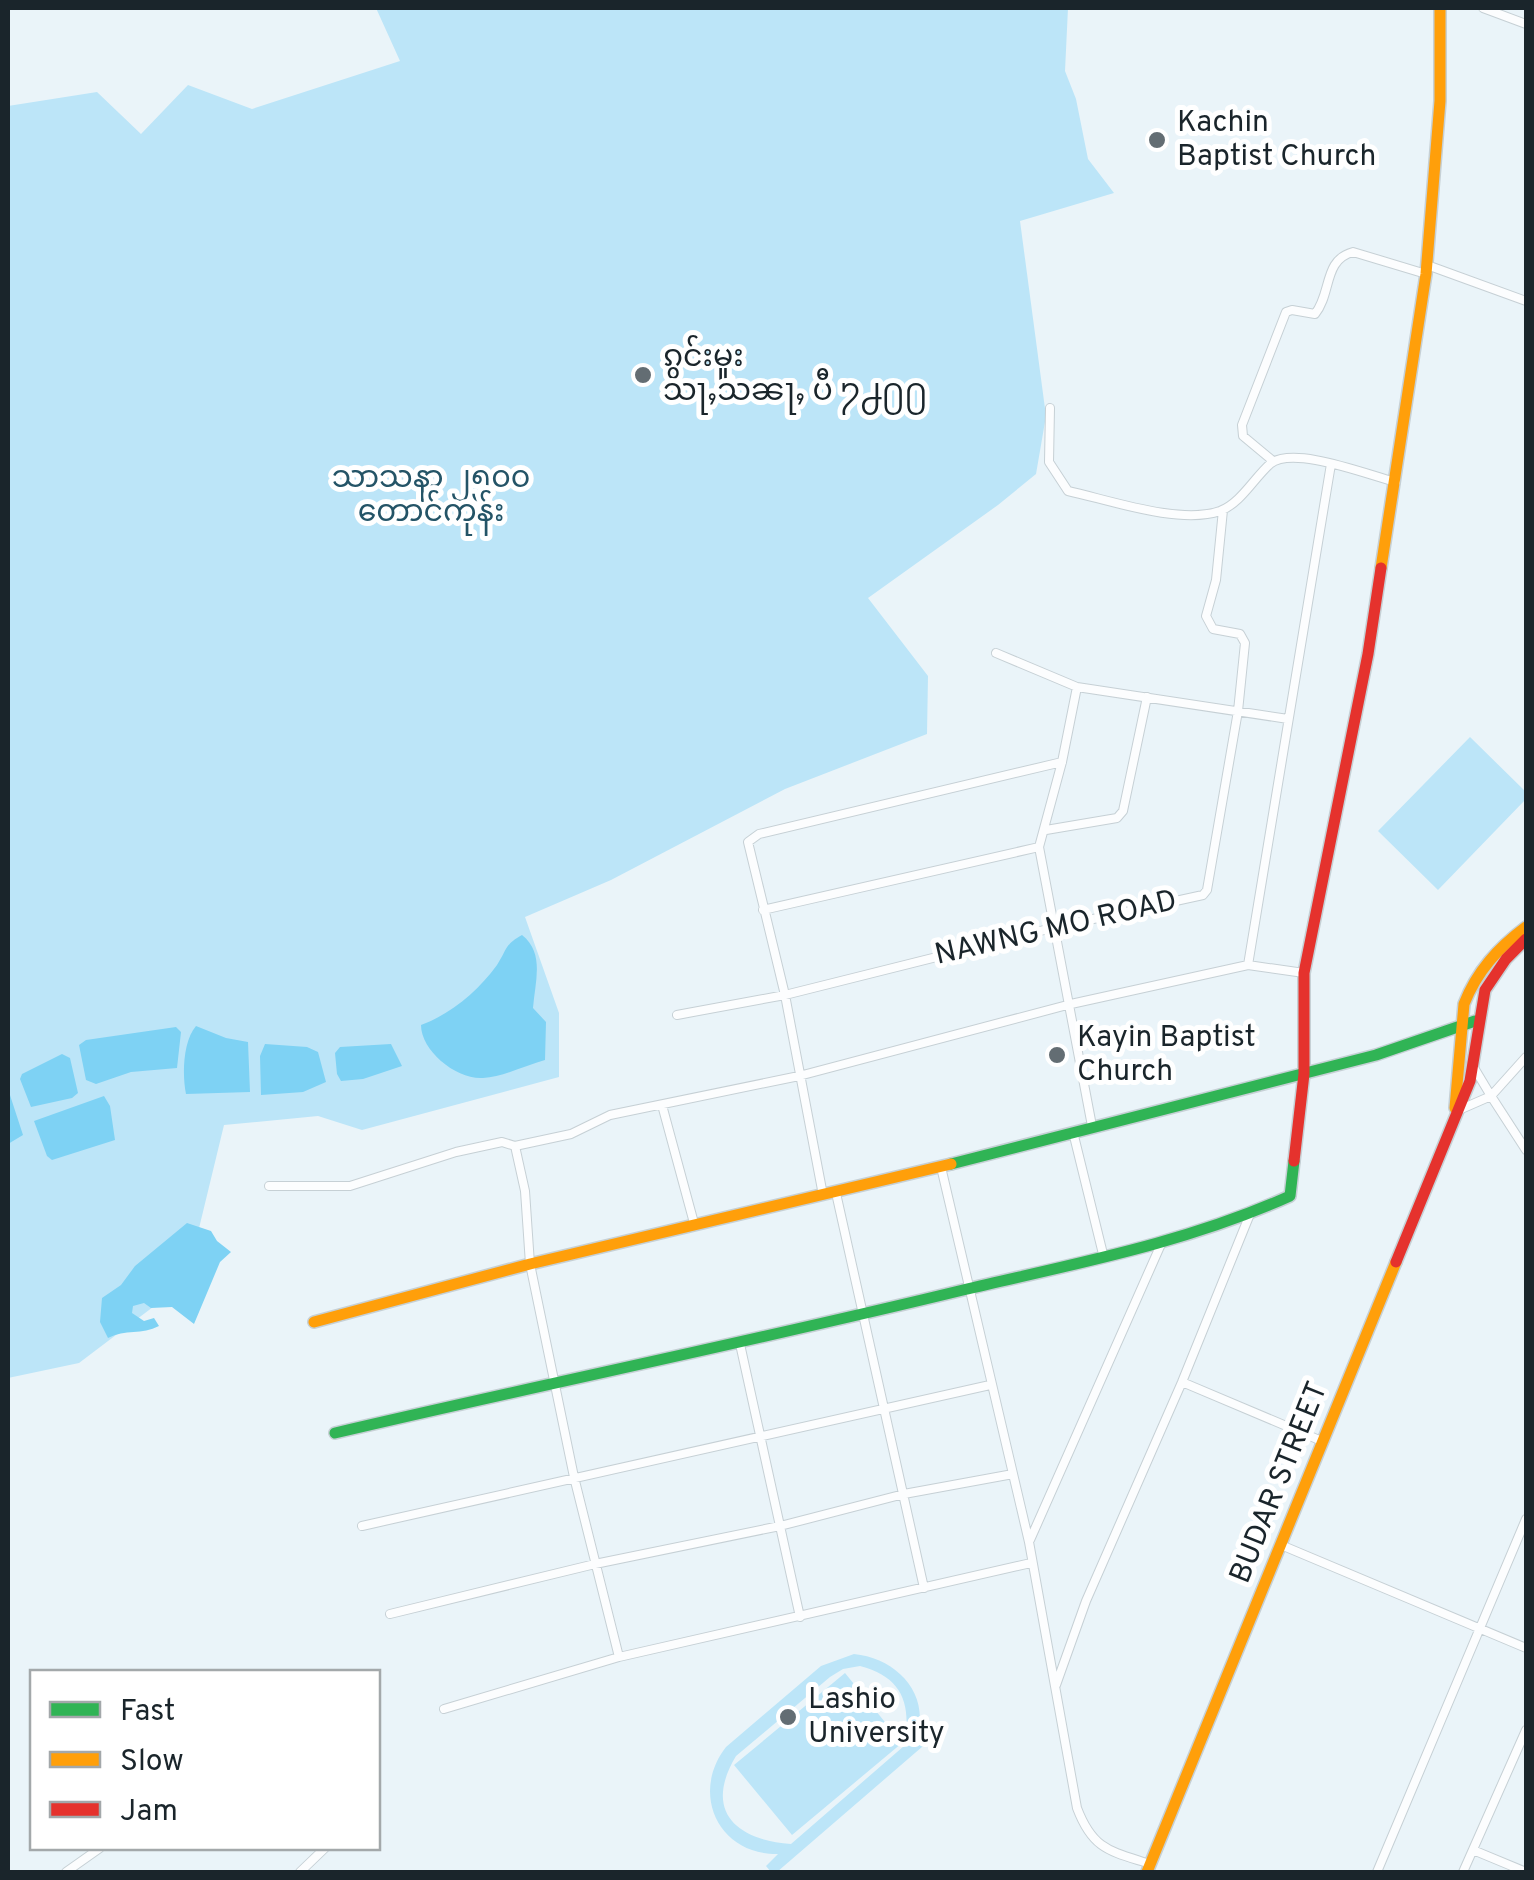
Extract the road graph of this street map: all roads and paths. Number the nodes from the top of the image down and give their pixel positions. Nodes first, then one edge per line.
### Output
1 (1440, 8) edge
2 (1483, 8) edge
3 (1526, 24) edge
4 (1426, 270) junction
5 (1526, 300) edge
6 (1050, 408) dead end
7 (1274, 461) junction
8 (1330, 464) junction
9 (1396, 482) junction
10 (1223, 510) junction
11 (996, 652) dead end
12 (1076, 687) junction
13 (1147, 698) junction
14 (1238, 711) junction
15 (1288, 719) junction
16 (1062, 762) junction
17 (1046, 830) junction
18 (1039, 847) junction
19 (762, 910) junction
20 (1526, 927) edge
21 (1052, 928) junction
22 (1526, 940) edge
23 (1248, 965) junction
24 (1304, 973) junction
25 (785, 994) junction
26 (1071, 1004) junction
27 (677, 1015) dead end
28 (1469, 1023) junction
29 (1526, 1057) edge
30 (1473, 1066) junction
31 (1304, 1074) junction
32 (799, 1076) junction
33 (1491, 1096) junction
34 (662, 1105) junction
35 (1455, 1112) junction
36 (1092, 1126) junction
37 (1073, 1132) junction
38 (514, 1146) junction
39 (1526, 1150) edge
40 (941, 1166) junction
41 (268, 1186) dead end
42 (829, 1194) junction
43 (1250, 1214) junction
44 (694, 1223) junction
45 (1162, 1242) junction
46 (1102, 1254) junction
47 (530, 1264) junction
48 (970, 1289) junction
49 (862, 1314) junction
50 (314, 1322) dead end
51 (740, 1344) junction
52 (556, 1382) junction
53 (1182, 1382) junction
54 (990, 1385) junction
55 (883, 1408) junction
56 (336, 1433) dead end
57 (758, 1439) junction
58 (1324, 1442) junction
59 (1013, 1474) junction
60 (574, 1477) junction
61 (904, 1494) junction
62 (1526, 1519) edge
63 (362, 1526) dead end
64 (780, 1526) junction
65 (1029, 1542) junction
66 (1281, 1545) junction
67 (1031, 1563) junction
68 (595, 1564) junction
69 (924, 1588) junction
70 (390, 1614) dead end
71 (800, 1617) junction
72 (1481, 1630) junction
73 (1526, 1648) edge
74 (619, 1657) junction
75 (1056, 1686) junction
76 (444, 1709) dead end
77 (1526, 1730) edge
78 (97, 1850) edge
79 (323, 1850) edge
80 (1474, 1850) junction
81 (1148, 1868) edge
82 (66, 1872) edge
83 (300, 1872) edge
84 (1377, 1872) edge
85 (1464, 1872) edge
86 (1526, 1872) edge

1 - 4 street
2 - 3 street
4 - 5 street
4 - 7 street
4 - 9 street
6 - 10 street
7 - 8 street
7 - 10 street
8 - 9 street
8 - 15 street
9 - 24 street
10 - 14 street, NAWNG MO ROAD
11 - 12 street
12 - 13 street
12 - 16 street
13 - 14 street
13 - 17 street
14 - 15 street
14 - 21 street, NAWNG MO ROAD
15 - 23 street
16 - 17 street
16 - 19 street
17 - 18 street
18 - 19 street
18 - 21 street
19 - 25 street
20 - 28 street
21 - 25 street, NAWNG MO ROAD
21 - 26 street
22 - 28 street
23 - 24 street
23 - 26 street
24 - 31 street
25 - 27 street, NAWNG MO ROAD
25 - 32 street
26 - 32 street
26 - 36 street
28 - 30 street
28 - 31 street
28 - 35 street
29 - 33 street
30 - 33 street
30 - 35 street
31 - 36 street
31 - 43 street
32 - 34 street
32 - 42 street
33 - 35 street
33 - 39 street
34 - 38 street
34 - 44 street
35 - 58 street, BUDAR STREET
36 - 37 street
37 - 40 street
37 - 46 street
38 - 41 street
38 - 47 street
40 - 42 street
40 - 48 street
42 - 44 street
42 - 49 street
43 - 45 street
43 - 53 street
44 - 47 street
45 - 46 street
45 - 65 street
46 - 48 street
47 - 50 street
47 - 52 street
48 - 49 street
48 - 54 street
49 - 51 street
49 - 55 street
51 - 52 street
51 - 57 street
52 - 56 street
52 - 60 street
53 - 58 street
53 - 75 street
54 - 55 street
54 - 59 street
55 - 57 street
55 - 61 street
57 - 60 street
57 - 64 street
58 - 66 street, BUDAR STREET
59 - 61 street
59 - 65 street
60 - 63 street
60 - 68 street
61 - 64 street
61 - 69 street
62 - 72 street
64 - 68 street
64 - 71 street
65 - 67 street
66 - 72 street
66 - 81 street, BUDAR STREET
67 - 69 street
67 - 75 street
68 - 70 street
68 - 74 street
69 - 71 street
71 - 74 street
72 - 73 street
72 - 84 street
74 - 76 street
75 - 81 street
77 - 80 street
78 - 82 street
79 - 83 street
80 - 85 street
80 - 86 street

